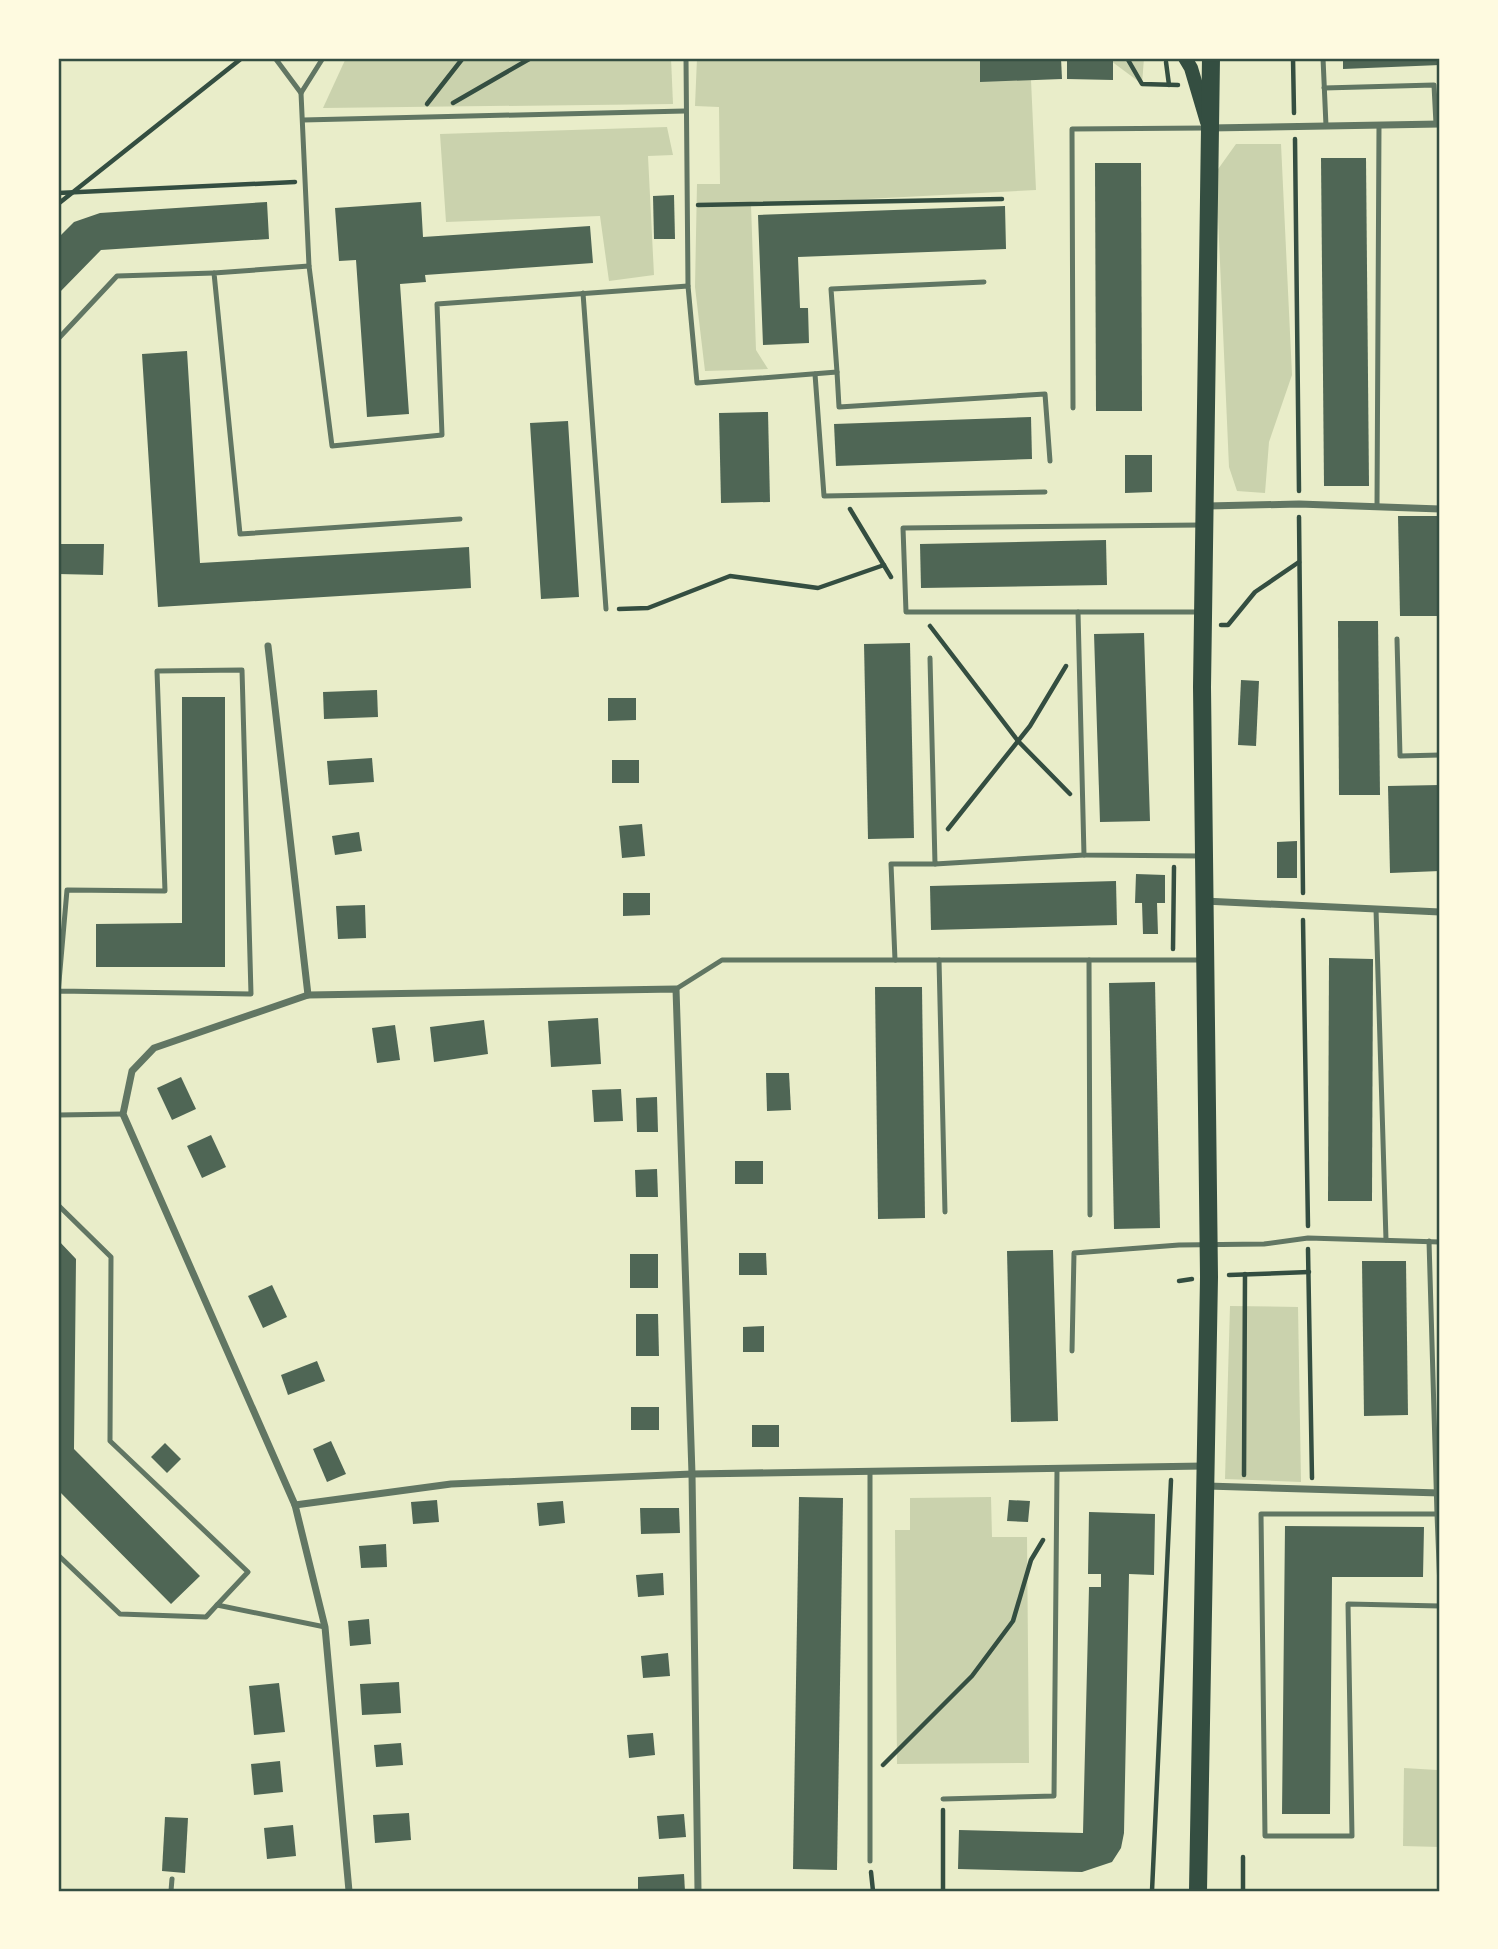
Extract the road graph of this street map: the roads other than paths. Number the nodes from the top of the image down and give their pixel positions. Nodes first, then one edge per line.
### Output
1 (275, 58) edge
2 (323, 58) edge
3 (686, 58) edge
4 (1185, 58) edge
5 (1211, 58) edge
6 (1323, 58) edge
7 (1324, 88) junction
8 (301, 93) junction
9 (685, 111) junction
10 (303, 120) junction
11 (1438, 124) edge
12 (1379, 125) junction
13 (1326, 126) junction
14 (1209, 128) junction
15 (309, 267) junction
16 (214, 272) junction
17 (984, 282) dead end
18 (688, 285) junction
19 (583, 293) junction
20 (58, 340) edge
21 (837, 372) junction
22 (815, 374) junction
23 (1073, 408) dead end
24 (1050, 461) dead end
25 (1045, 492) dead end
26 (1203, 506) junction
27 (1377, 507) junction
28 (1440, 509) edge
29 (460, 519) dead end
30 (1203, 525) junction
31 (606, 609) road end
32 (1078, 612) junction
33 (1203, 618) junction
34 (1397, 639) dead end
35 (268, 646) dead end
36 (930, 658) dead end
37 (1440, 755) edge
38 (1084, 855) junction
39 (1204, 856) junction
40 (935, 864) junction
41 (1203, 901) junction
42 (1377, 909) junction
43 (1440, 912) edge
44 (895, 960) junction
45 (939, 960) junction
46 (1089, 960) junction
47 (1202, 960) junction
48 (676, 989) junction
49 (58, 992) edge
50 (309, 995) junction
51 (123, 1114) junction
52 (58, 1115) edge
53 (58, 1205) edge
54 (945, 1212) dead end
55 (1090, 1215) dead end
56 (1386, 1240) junction
57 (1429, 1241) junction
58 (1440, 1242) edge
59 (1209, 1246) junction
60 (1072, 1350) dead end
61 (1204, 1466) junction
62 (1057, 1470) junction
63 (870, 1472) junction
64 (692, 1474) junction
65 (1203, 1486) junction
66 (1437, 1492) edge
67 (295, 1505) junction
68 (1437, 1514) junction
69 (58, 1555) edge
70 (1440, 1588) edge
71 (217, 1605) junction
72 (1440, 1606) edge
73 (325, 1627) junction
74 (943, 1799) road end
75 (870, 1861) dead end
76 (172, 1879) dead end
77 (171, 1891) edge
78 (349, 1891) edge
79 (698, 1891) edge
80 (1198, 1891) edge

1 - 8 lane
2 - 8 lane
3 - 9 lane
4 - 14 main road
5 - 14 main road
6 - 7 lane
7 - 11 lane
7 - 13 lane
8 - 10 lane
9 - 10 lane
9 - 18 lane
10 - 15 lane
11 - 12 street
12 - 13 street
12 - 27 lane
13 - 14 street
14 - 23 lane
14 - 26 main road
15 - 16 lane
15 - 19 lane
16 - 20 lane
16 - 29 lane
17 - 21 lane
18 - 19 lane
18 - 22 lane
19 - 31 lane
21 - 22 lane
21 - 24 lane
22 - 25 lane
26 - 27 street
26 - 30 main road
27 - 28 street
30 - 32 lane
30 - 33 main road
32 - 33 lane
32 - 38 lane
33 - 39 main road
34 - 37 lane
35 - 50 street
36 - 40 lane
38 - 39 lane
38 - 40 lane
39 - 41 main road
40 - 44 lane
41 - 42 street
41 - 47 main road
42 - 43 street
42 - 56 lane
44 - 45 lane
44 - 48 lane
45 - 46 lane
45 - 54 lane
46 - 47 lane
46 - 55 lane
47 - 59 main road
48 - 50 street
48 - 64 street
49 - 49 lane
50 - 51 street
51 - 52 lane
51 - 67 street
53 - 71 lane
56 - 57 lane
56 - 59 lane
57 - 58 lane
57 - 66 lane
59 - 60 lane
59 - 61 main road
61 - 62 street
61 - 65 main road
62 - 63 street
62 - 74 lane
63 - 64 street
63 - 75 lane
64 - 67 street
64 - 79 street
65 - 66 street
65 - 80 main road
66 - 68 lane
67 - 73 street
68 - 70 lane
68 - 72 lane
69 - 71 lane
71 - 73 lane
73 - 78 street
76 - 77 lane

